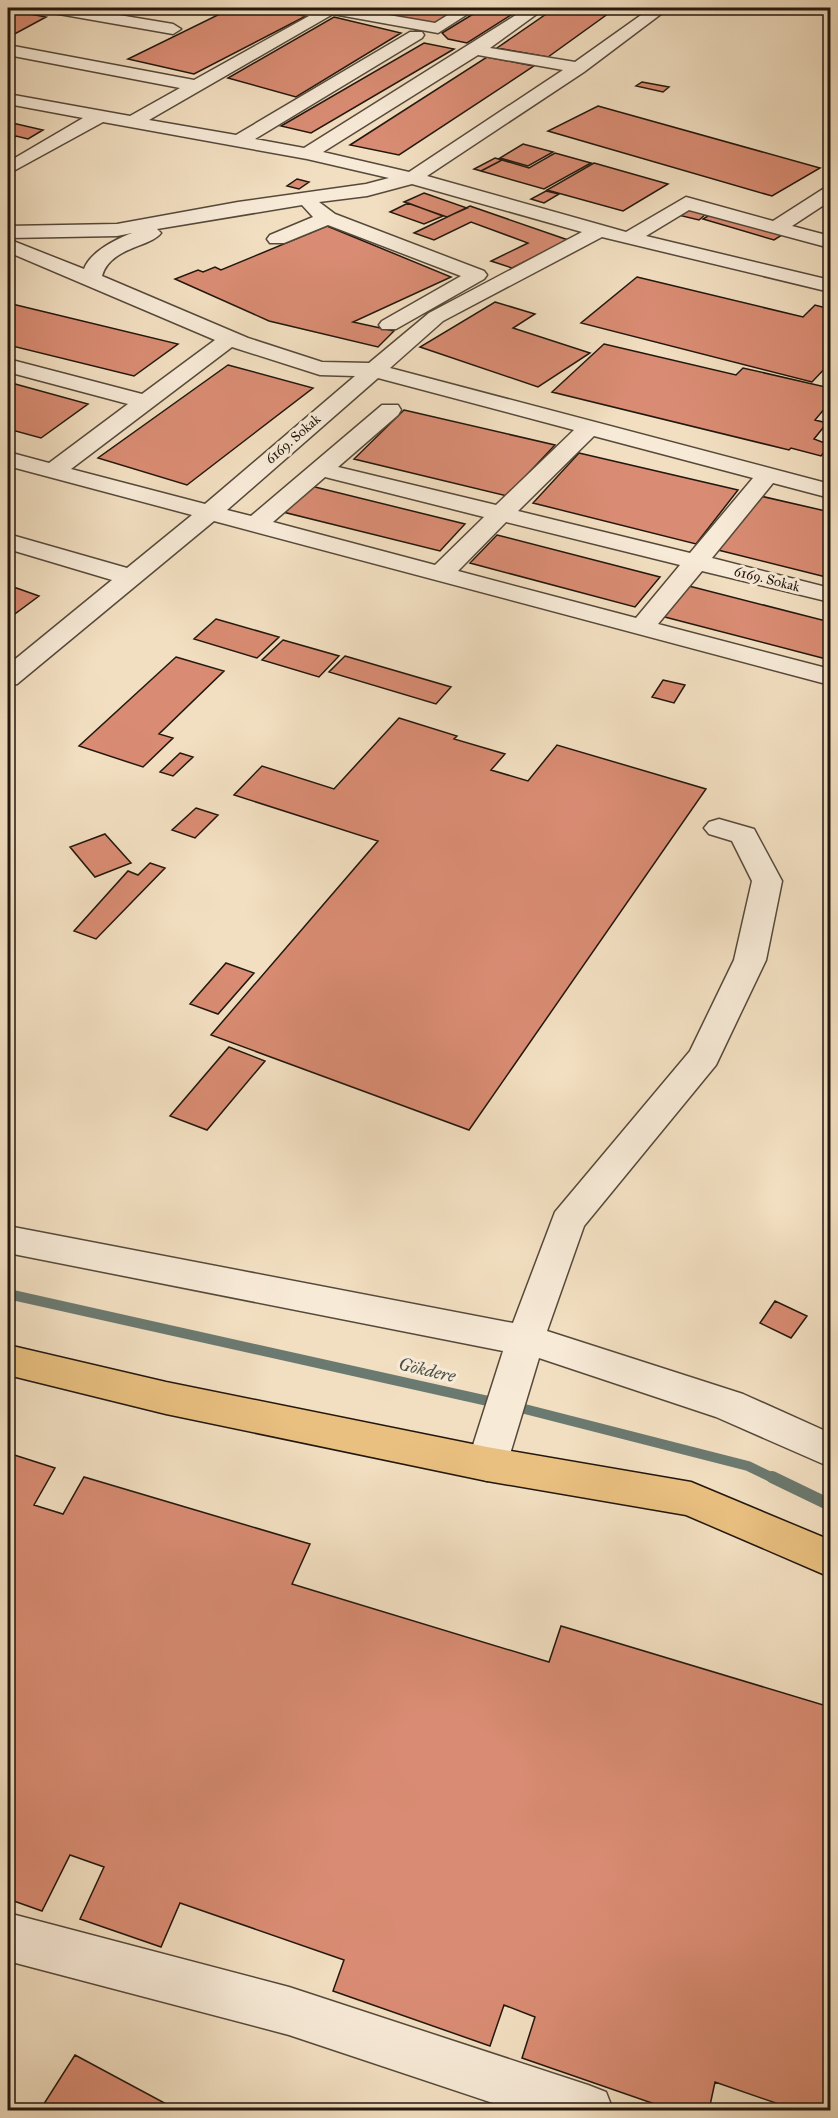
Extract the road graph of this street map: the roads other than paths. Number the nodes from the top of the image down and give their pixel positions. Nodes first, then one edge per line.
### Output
1 (53, 8) edge
2 (288, 8) edge
3 (324, 8) edge
4 (469, 8) edge
5 (537, 8) edge
6 (661, 8) edge
7 (357, 10) edge
8 (173, 29) dead end
9 (416, 35) dead end
10 (8, 50) edge
11 (475, 50) junction
12 (578, 68) junction
13 (197, 86) junction
14 (8, 99) edge
15 (98, 117) junction
16 (130, 123) junction
17 (239, 141) junction
18 (307, 154) junction
19 (8, 169) edge
20 (412, 178) junction
21 (831, 193) edge
22 (307, 198) junction
23 (200, 215) junction
24 (328, 218) junction
25 (775, 228) junction
26 (599, 231) junction
27 (8, 232) edge
28 (629, 238) junction
29 (277, 239) dead end
30 (831, 242) edge
31 (8, 245) edge
32 (91, 279) junction
33 (831, 286) edge
34 (176, 314) junction
35 (389, 325) dead end
36 (274, 332) dead end
37 (230, 339) junction
38 (339, 349) dead end
39 (8, 365) edge
40 (373, 370) junction
41 (146, 402) junction
42 (390, 410) dead end
43 (588, 429) junction
44 (8, 459) edge
45 (320, 470) junction
46 (53, 471) junction
47 (767, 476) junction
48 (831, 491) edge
49 (208, 514) junction
50 (502, 514) junction
51 (254, 526) junction
52 (8, 541) edge
53 (694, 561) junction
54 (440, 574) junction
55 (130, 578) junction
56 (831, 595) edge
57 (642, 627) junction
58 (831, 676) edge
59 (8, 678) edge
60 (719, 828) dead end
61 (8, 1240) edge
62 (525, 1341) junction
63 (8, 1360) edge
64 (831, 1451) edge
65 (487, 1464) junction
66 (831, 1559) edge
67 (8, 1937) edge
68 (588, 2110) edge

1 - 8 street
2 - 13 street
3 - 7 street
4 - 7 street
5 - 11 street
6 - 12 street
9 - 17 street
10 - 13 street
11 - 12 street
11 - 18 street
12 - 20 street
13 - 16 street
14 - 15 street
15 - 16 street
15 - 19 street
16 - 17 street
17 - 18 street
18 - 20 street
20 - 22 street
20 - 26 street
21 - 25 street
22 - 23 street
22 - 24 street
23 - 27 street
23 - 32 street
24 - 29 street
24 - 35 street
25 - 28 street
25 - 30 street
26 - 28 street
26 - 40 street, 6169. Sokak
28 - 33 street
31 - 32 street
32 - 34 street
34 - 36 street
34 - 37 street
37 - 40 street
37 - 41 street
38 - 40 street
39 - 41 street
40 - 43 street
40 - 49 street, 6169. Sokak
41 - 46 street
42 - 45 street
43 - 47 street
43 - 50 street
44 - 46 street
45 - 50 street, 6169. Sokak
45 - 51 street
46 - 49 street
47 - 48 street
47 - 53 street
49 - 51 street
49 - 55 street, 6169. Sokak
50 - 53 street, 6169. Sokak
50 - 54 street
51 - 54 street
52 - 55 street
53 - 56 street, 6169. Sokak
53 - 57 street
54 - 57 street
55 - 59 street, 6169. Sokak
57 - 58 street
60 - 62 street
61 - 62 street
62 - 64 street
62 - 65 street
63 - 65 main road
65 - 66 main road
67 - 68 street

